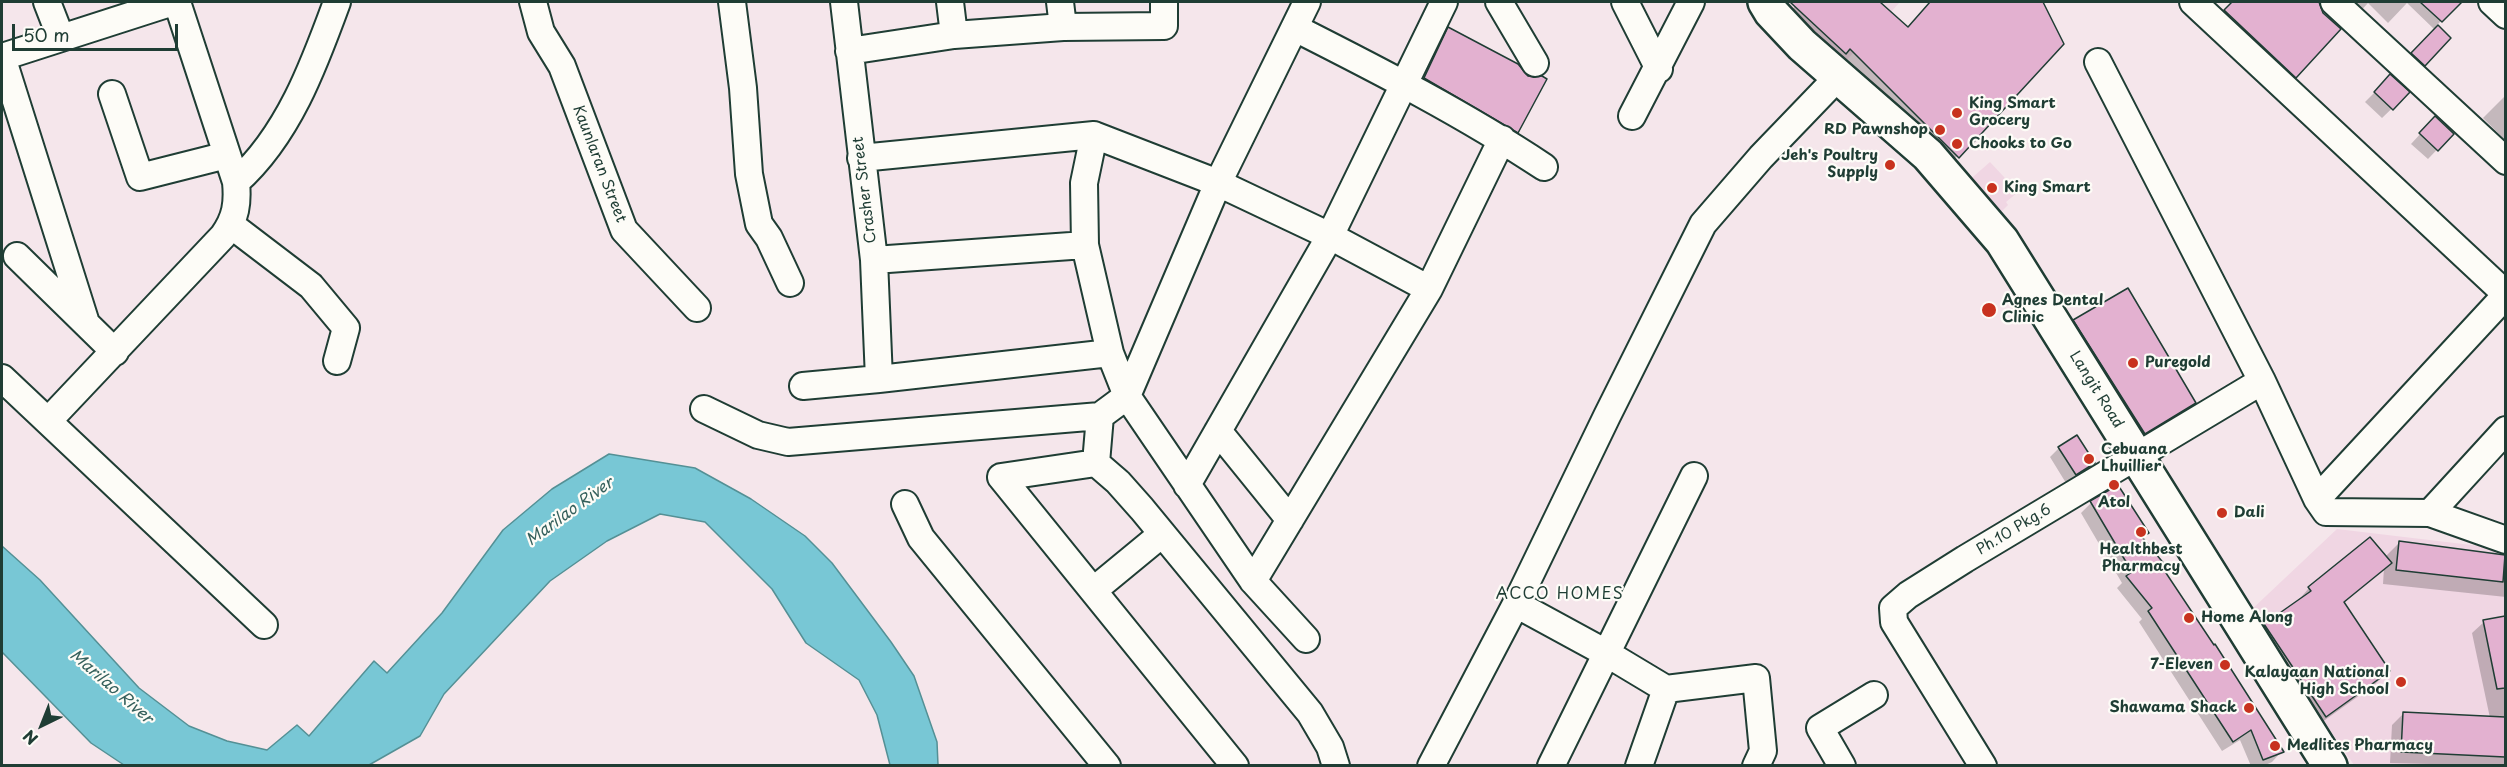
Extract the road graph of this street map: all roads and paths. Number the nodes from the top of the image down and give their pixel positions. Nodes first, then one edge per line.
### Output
1 (47, 2) edge
2 (175, 2) edge
3 (337, 2) edge
4 (533, 2) edge
5 (732, 2) edge
6 (843, 2) edge
7 (950, 2) edge
8 (1060, 2) edge
9 (1164, 2) edge
10 (1307, 2) edge
11 (1444, 2) edge
12 (1499, 2) edge
13 (1625, 2) edge
14 (1691, 2) edge
15 (1766, 2) edge
16 (2193, 2) edge
17 (2334, 2) edge
18 (2492, 2) edge
19 (2505, 15) edge
20 (1063, 27) junction
21 (1295, 28) junction
22 (954, 35) junction
23 (61, 38) junction
24 (849, 51) junction
25 (2, 57) edge
26 (2098, 62) dead end
27 (1535, 63) dead end
28 (1659, 69) junction
29 (1838, 77) junction
30 (1404, 84) junction
31 (112, 94) dead end
32 (1632, 116) dead end
33 (1094, 135) junction
34 (1502, 139) junction
35 (227, 155) junction
36 (861, 158) junction
37 (2505, 161) edge
38 (1544, 167) dead end
39 (236, 182) junction
40 (1218, 183) junction
41 (231, 225) junction
42 (1330, 236) junction
43 (1085, 245) junction
44 (17, 256) dead end
45 (874, 260) junction
46 (790, 283) dead end
47 (1429, 289) junction
48 (2505, 294) edge
49 (698, 308) dead end
50 (85, 320) junction
51 (116, 352) junction
52 (1110, 353) junction
53 (337, 361) dead end
54 (2, 378) edge
55 (879, 379) junction
56 (2262, 381) junction
57 (803, 386) dead end
58 (1127, 396) junction
59 (704, 410) dead end
60 (1100, 416) junction
61 (49, 420) junction
62 (2505, 430) edge
63 (1218, 431) junction
64 (2137, 455) junction
65 (1096, 463) junction
66 (1694, 476) dead end
67 (1187, 485) junction
68 (2317, 499) junction
69 (905, 504) dead end
70 (2430, 513) junction
71 (1290, 520) junction
72 (1162, 534) junction
73 (2505, 540) edge
74 (1253, 580) junction
75 (1094, 590) junction
76 (1516, 604) junction
77 (264, 625) dead end
78 (1306, 639) dead end
79 (1606, 652) junction
80 (1666, 689) junction
81 (1874, 695) dead end
82 (1440, 763) edge
83 (1107, 765) edge
84 (1235, 765) edge
85 (1336, 765) edge
86 (1551, 765) edge
87 (1639, 765) edge
88 (1756, 765) edge
89 (1842, 765) edge
90 (1983, 765) edge
91 (2330, 765) edge

1 - 23 street
2 - 23 street
2 - 35 street
3 - 39 street
4 - 49 street, Kaunlaran Street
5 - 46 street
6 - 24 street, Crasher Street
7 - 22 street
8 - 20 street
9 - 20 street
10 - 21 street
11 - 30 street
12 - 27 street
13 - 28 street
14 - 28 street
15 - 29 main road, Langit Road
16 - 48 street
17 - 37 street
18 - 19 street
20 - 22 street
21 - 30 street
21 - 40 street
22 - 24 street
23 - 25 street
24 - 36 street, Crasher Street
25 - 50 street
26 - 56 street
28 - 32 street
29 - 64 main road, Langit Road
29 - 76 street
30 - 34 street
30 - 42 street
31 - 35 street
33 - 36 street
33 - 40 street
33 - 43 street
34 - 38 street
34 - 47 street
35 - 39 street
36 - 45 street, Crasher Street
39 - 41 street
40 - 42 street
40 - 58 street
41 - 51 street
41 - 53 street
42 - 47 street
42 - 63 street
43 - 45 street
43 - 52 street
44 - 50 street
45 - 55 street, Crasher Street
47 - 71 street
48 - 68 street
50 - 51 street
51 - 61 street
52 - 55 street
52 - 58 street
54 - 61 street
55 - 57 street
56 - 64 street, Ph.10 Pkg.6
56 - 68 street
58 - 60 street
58 - 67 street
59 - 60 street
60 - 65 street
61 - 77 street
62 - 70 street
63 - 67 street
63 - 71 street
64 - 90 street, Ph.10 Pkg.6
64 - 91 main road, Langit Road
65 - 72 street
65 - 75 street
66 - 79 street
67 - 74 street
68 - 70 street
69 - 83 street
70 - 73 street
71 - 74 street
72 - 75 street
72 - 85 street
74 - 78 street
75 - 84 street
76 - 79 street
76 - 82 street
79 - 80 street
79 - 86 street
80 - 87 street
80 - 88 street
81 - 89 street

